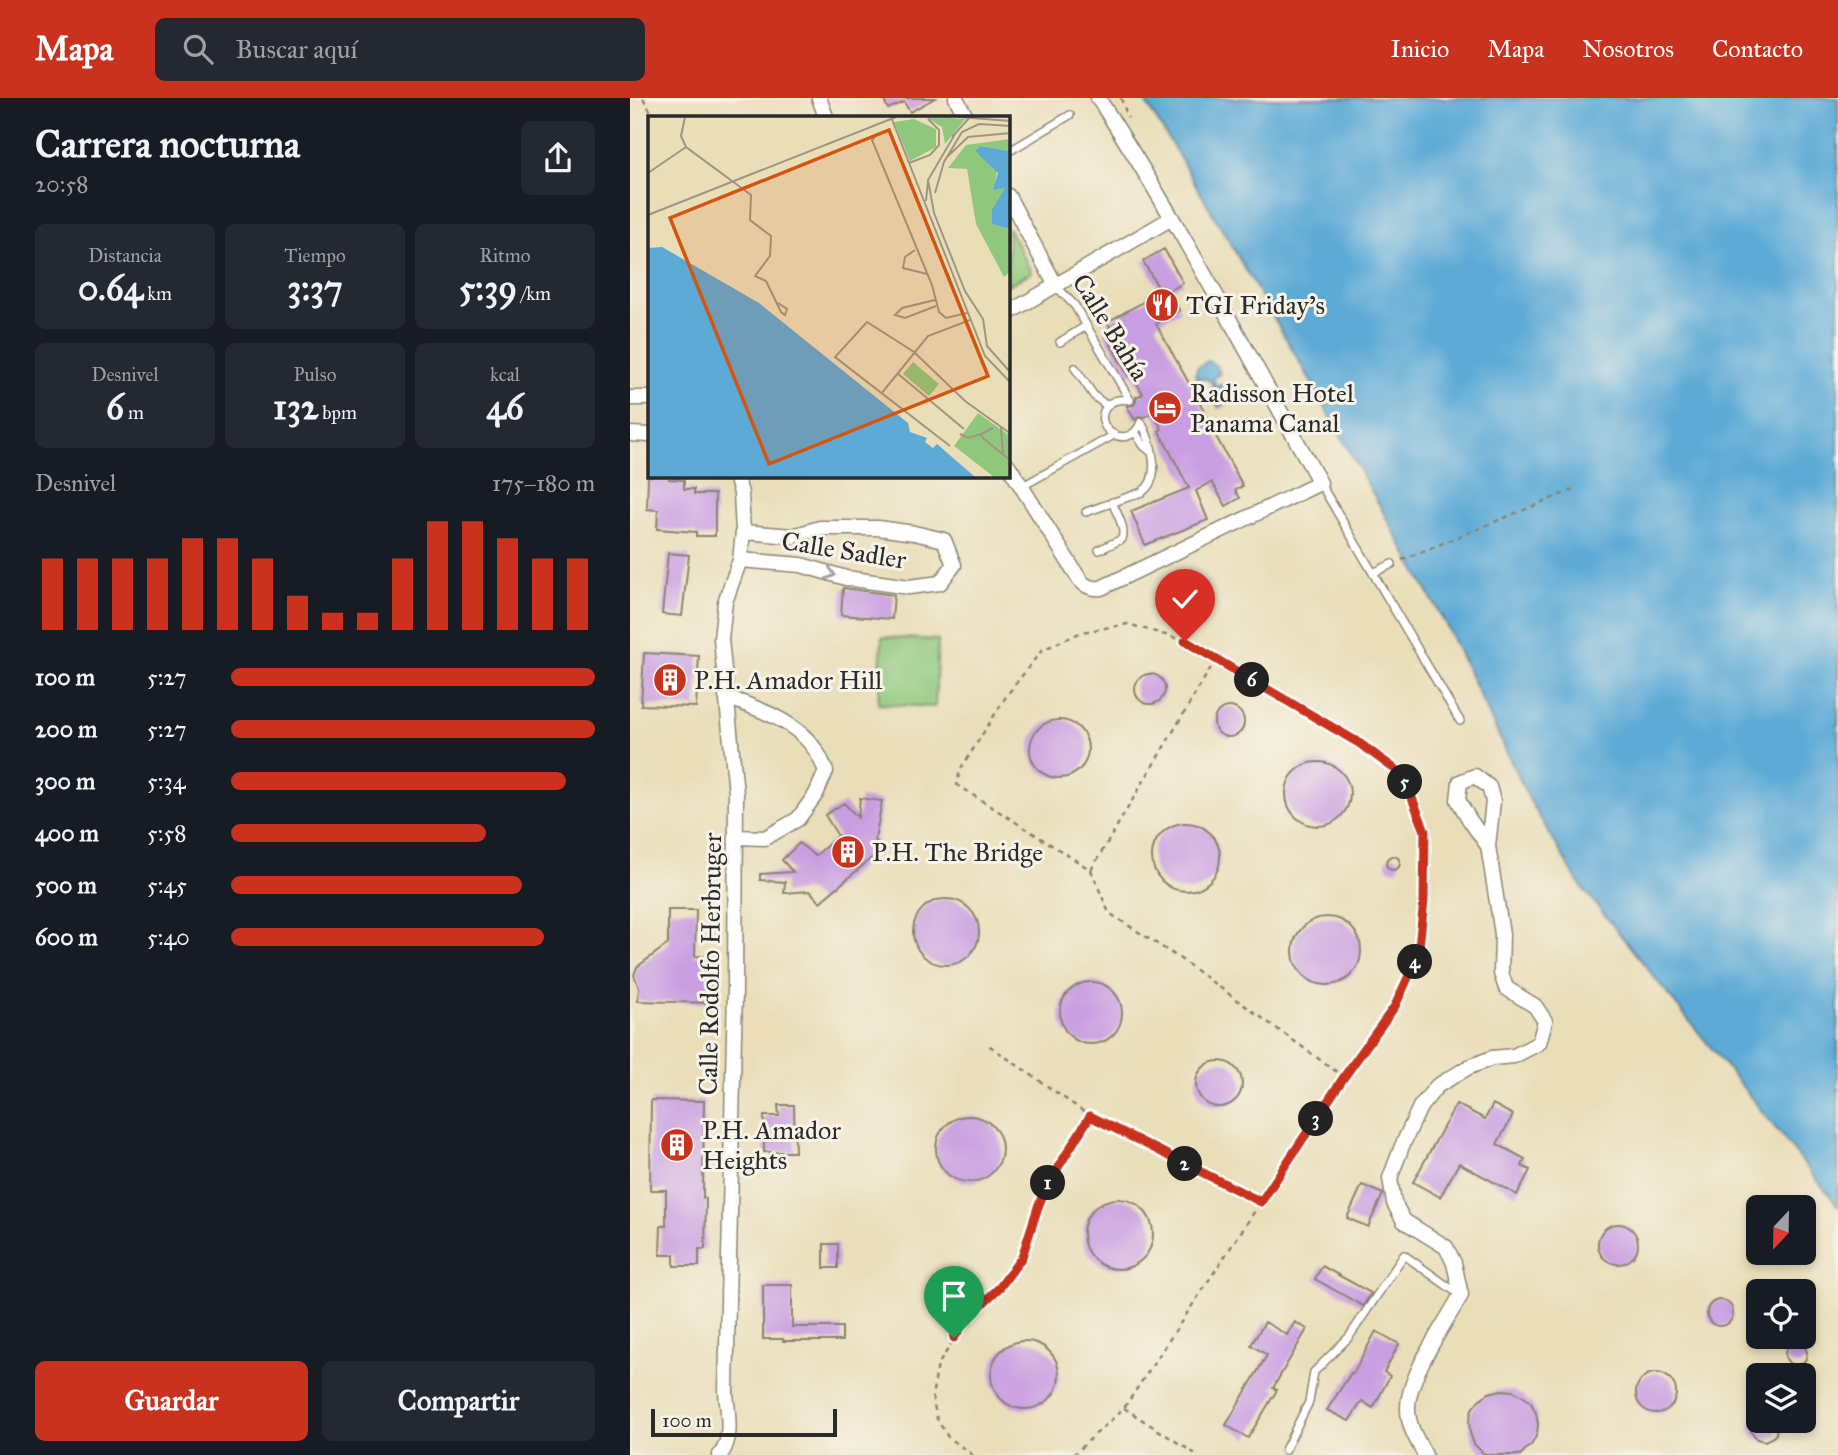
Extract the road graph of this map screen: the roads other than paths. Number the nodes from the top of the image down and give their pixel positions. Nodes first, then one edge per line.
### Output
1 (819, 98) edge
2 (956, 98) edge
3 (1098, 98) edge
4 (1070, 115) dead end
5 (826, 116) edge
6 (965, 116) edge
7 (1010, 151) edge
8 (1010, 200) edge
9 (1172, 218) junction
10 (1056, 286) junction
11 (1010, 312) edge
12 (1086, 326) junction
13 (1060, 342) dead end
14 (1075, 368) dead end
15 (630, 398) edge
16 (648, 398) edge
17 (1107, 406) junction
18 (1135, 432) junction
19 (630, 435) edge
20 (648, 435) edge
21 (1114, 435) junction
22 (1151, 451) junction
23 (1010, 468) edge
24 (737, 478) edge
25 (1320, 483) junction
26 (1021, 486) junction
27 (1112, 502) junction
28 (1086, 512) dead end
29 (743, 532) junction
30 (1099, 550) dead end
31 (740, 561) junction
32 (1392, 564) road end
33 (1373, 573) junction
34 (726, 697) junction
35 (1460, 721) dead end
36 (736, 837) junction
37 (1488, 846) dead end
38 (1461, 1295) junction
39 (1285, 1450) dead end
40 (720, 1455) edge
41 (1425, 1455) edge

1 - 5 street
2 - 6 street
3 - 9 street
4 - 7 lane
8 - 10 street, Calle Bahía
9 - 10 street
9 - 25 street
10 - 11 street
10 - 12 lane, Calle Bahía
12 - 13 lane
12 - 17 lane, Calle Bahía
14 - 17 lane
15 - 16 street
17 - 21 lane, Calle Bahía
18 - 21 lane
18 - 22 lane
18 - 22 lane, Calle Bahía
19 - 20 street
21 - 26 lane
22 - 27 lane
23 - 26 street
24 - 29 street, Calle Rodolfo Herbruger
25 - 26 street
25 - 33 lane
27 - 28 lane
27 - 30 lane
29 - 31 street, Calle Rodolfo Herbruger
31 -> 29 street, Calle Sadler
31 - 34 street, Calle Rodolfo Herbruger
32 - 33 lane
33 - 35 lane
34 - 36 street, Calle Rodolfo Herbruger
34 - 36 street
36 - 40 street, Calle Rodolfo Herbruger
37 - 38 street
38 - 39 lane
38 - 41 street

